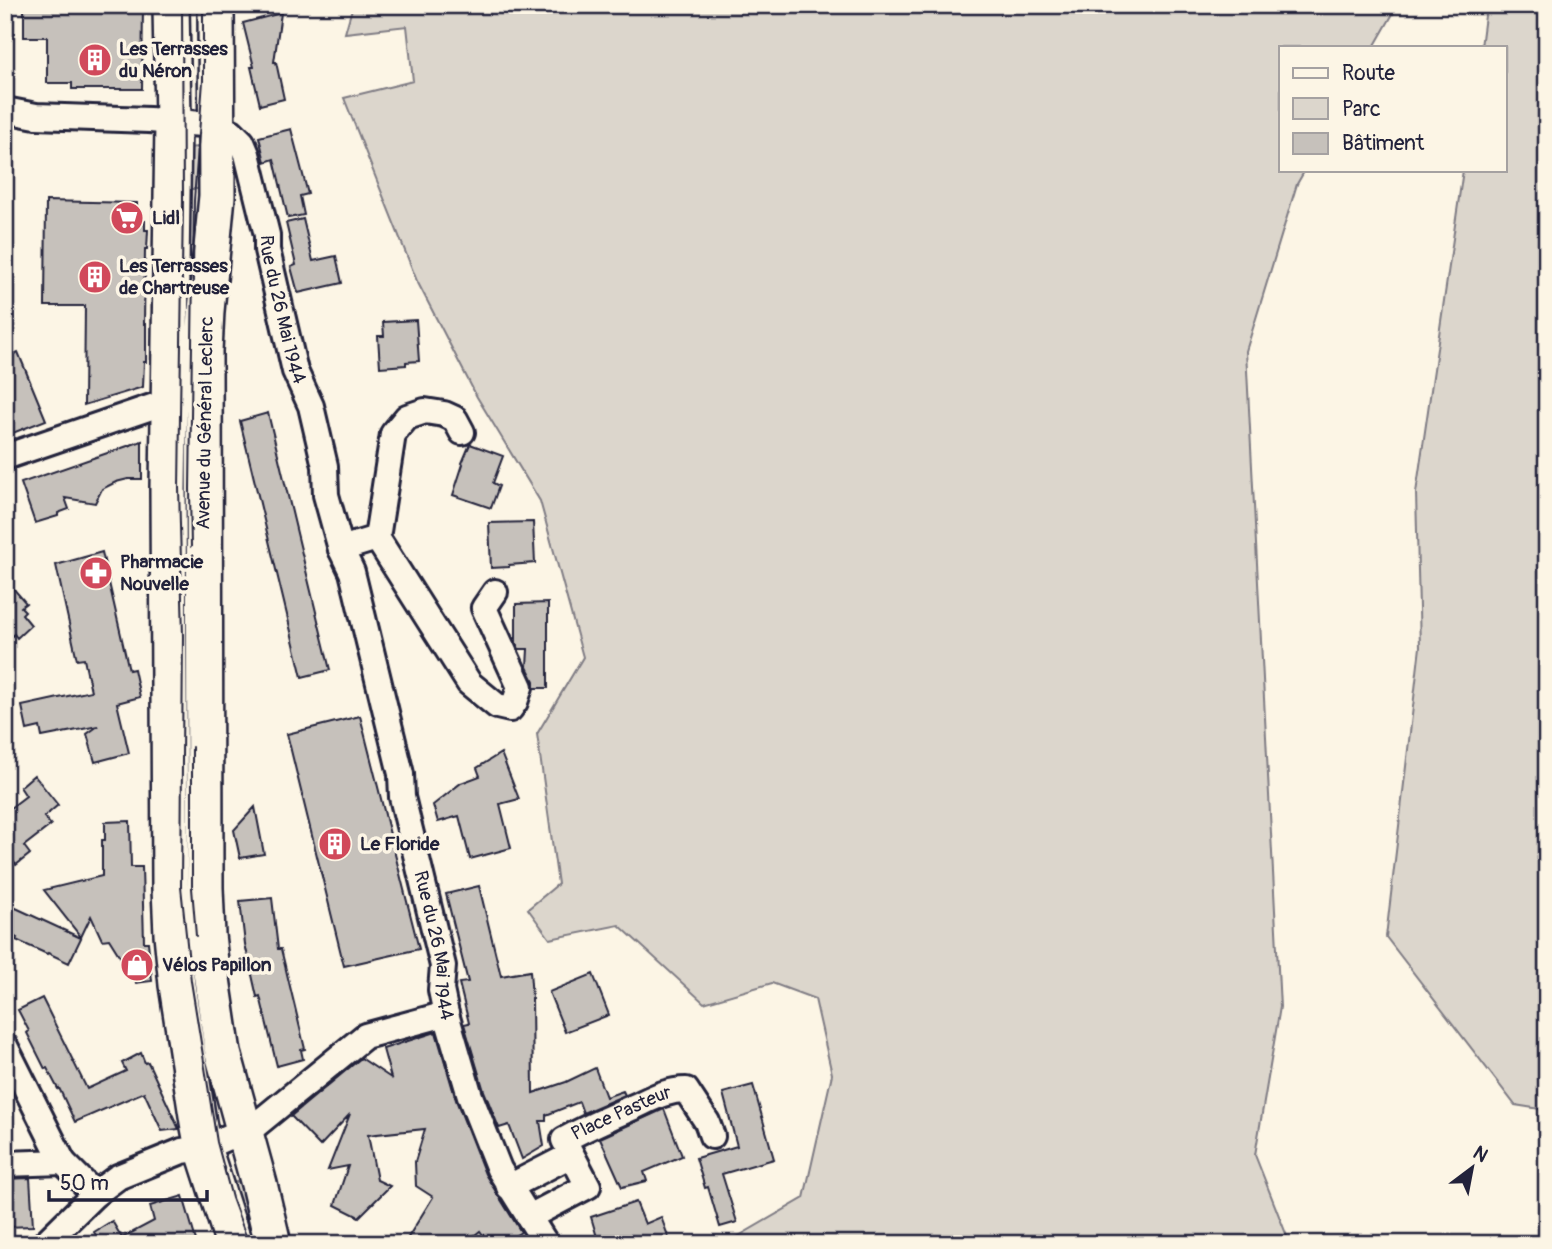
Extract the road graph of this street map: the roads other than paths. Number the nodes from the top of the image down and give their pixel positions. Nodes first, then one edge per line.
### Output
1 (171, 5) edge
2 (216, 5) edge
3 (5, 110) edge
4 (173, 122) junction
5 (216, 125) junction
6 (169, 401) junction
7 (462, 432) dead end
8 (5, 457) edge
9 (377, 538) junction
10 (341, 549) junction
11 (495, 592) dead end
12 (446, 1014) junction
13 (5, 1046) edge
14 (250, 1128) junction
15 (712, 1136) dead end
16 (203, 1147) junction
17 (571, 1155) junction
18 (63, 1161) junction
19 (5, 1164) edge
20 (509, 1187) junction
21 (95, 1195) junction
22 (529, 1217) junction
23 (44, 1244) edge
24 (234, 1244) edge
25 (273, 1244) edge
26 (546, 1244) edge

1 - 4 main road, Avenue du Général Leclerc
2 - 5 main road, Avenue du Général Leclerc
3 - 4 street
4 - 5 street
4 - 6 main road, Avenue du Général Leclerc
5 - 10 street, Rue du 26 Mai 1944
5 - 14 main road, Avenue du Général Leclerc
6 - 8 street, Avenue du Général Leclerc
6 - 16 main road, Avenue du Général Leclerc
7 - 9 street
9 - 10 street
9 - 11 street
10 - 12 street, Rue du 26 Mai 1944
12 - 14 street
12 - 20 street, Rue du 26 Mai 1944
13 - 18 street
14 - 16 street
14 - 25 main road, Avenue du Général Leclerc
15 - 17 street, Place Pasteur
16 - 21 street
16 - 24 main road, Avenue du Général Leclerc
17 - 20 street, Place Pasteur
17 - 22 street, Place Pasteur
18 - 19 street
18 - 21 street
20 - 22 street, Rue du 26 Mai 1944
21 - 23 street
22 - 26 street, Rue du 26 Mai 1944

